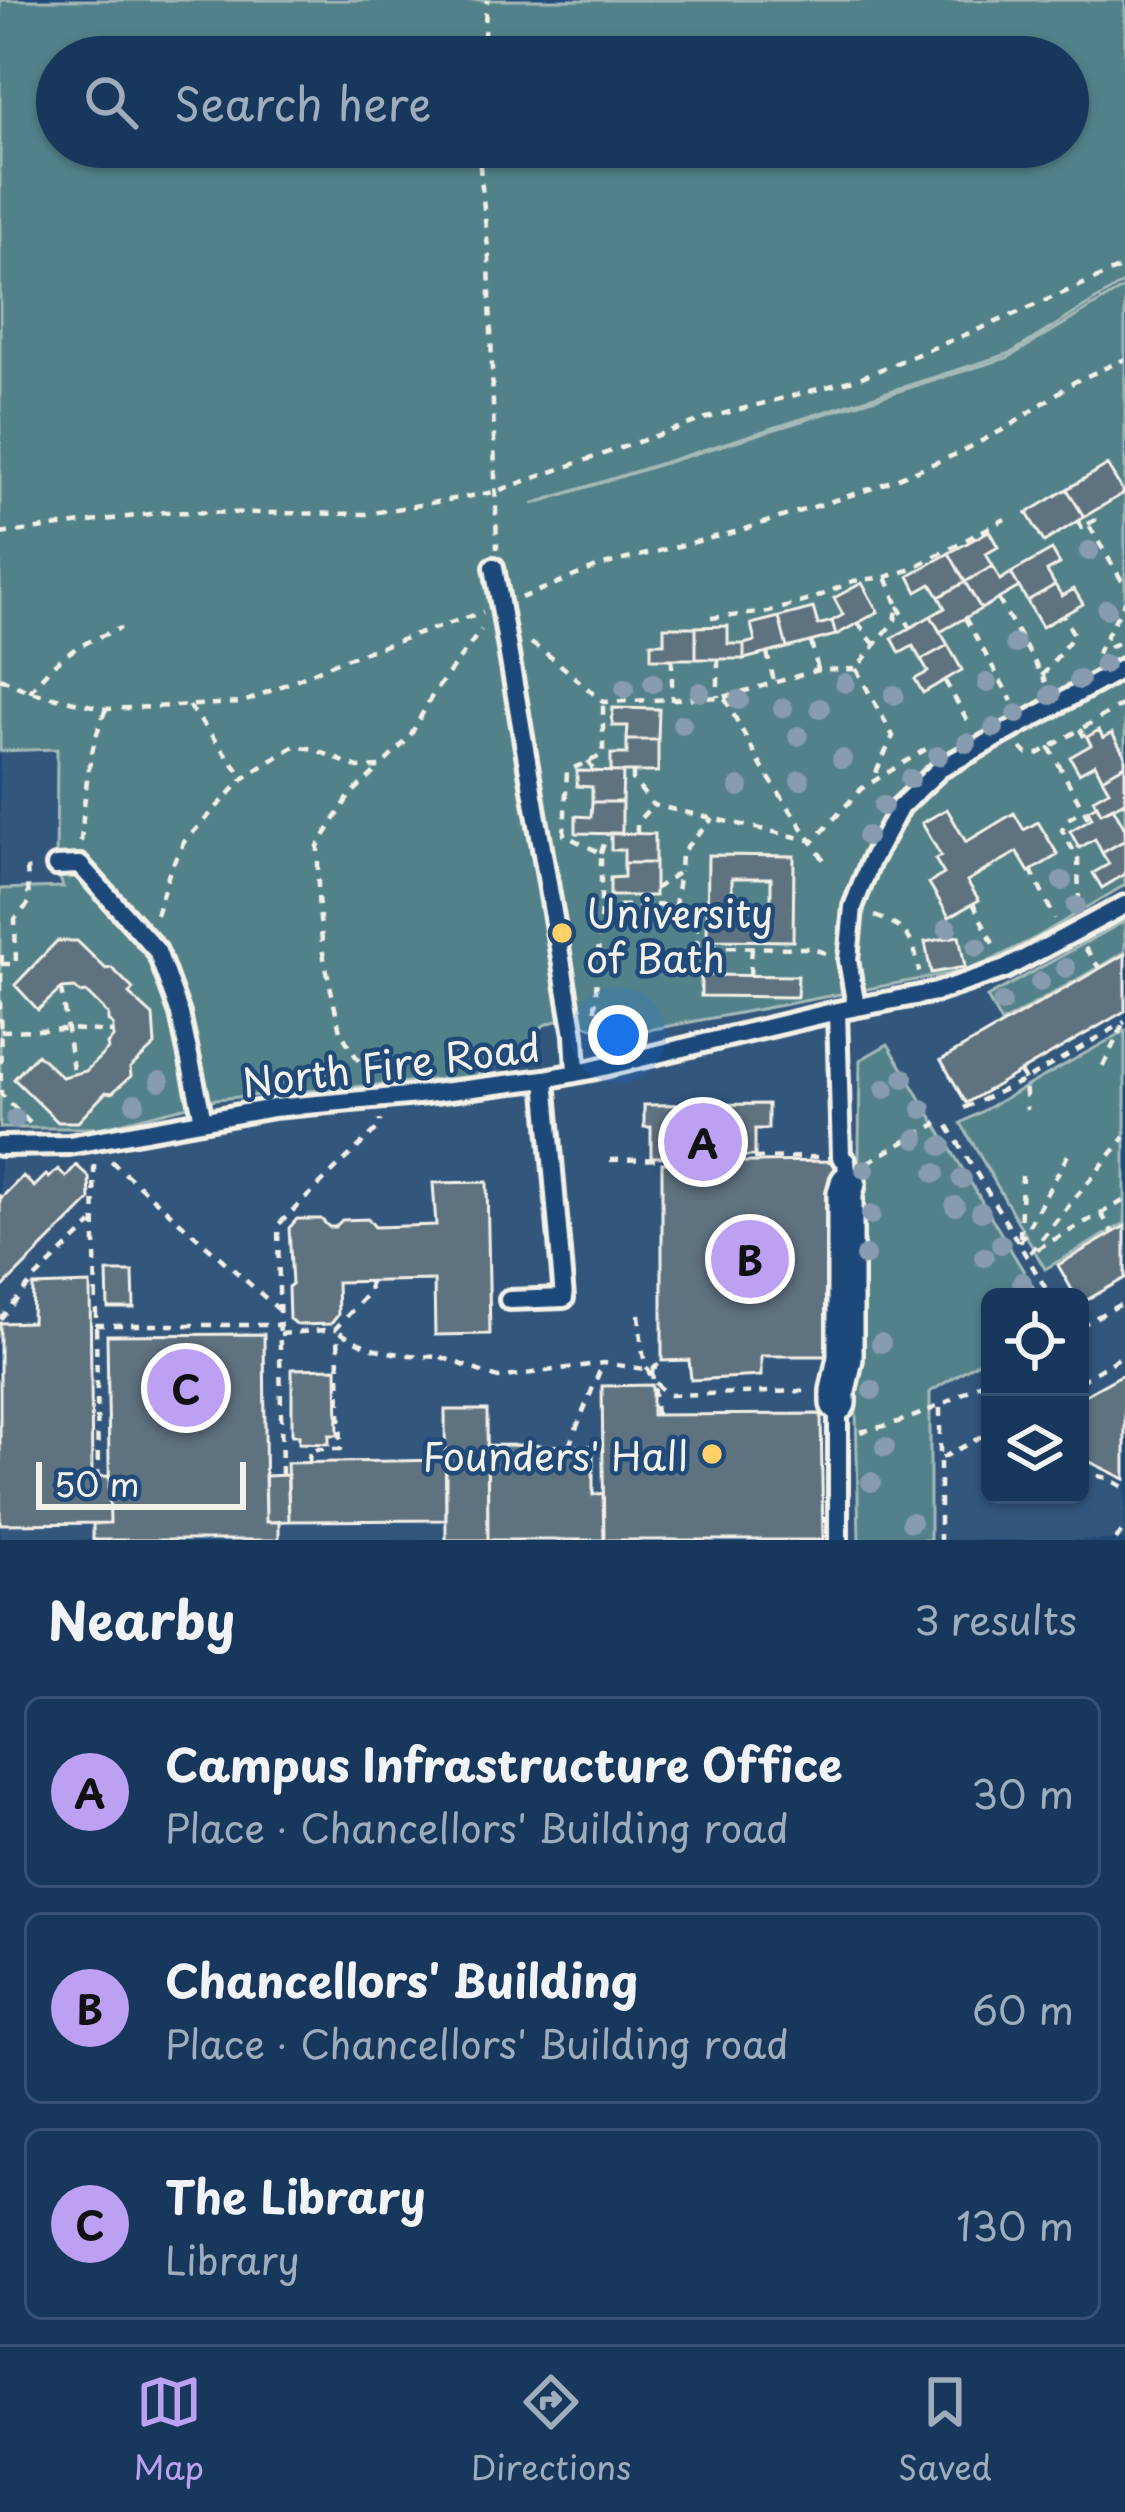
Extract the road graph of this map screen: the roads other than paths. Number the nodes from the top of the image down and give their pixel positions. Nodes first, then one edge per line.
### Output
1 (494, 567) road end
2 (1125, 667) edge
3 (56, 866) dead end
4 (1125, 904) edge
5 (856, 1006) junction
6 (837, 1011) junction
7 (584, 1071) junction
8 (545, 1079) junction
9 (203, 1120) junction
10 (0, 1147) edge
11 (845, 1171) joint
12 (509, 1300) dead end
13 (838, 1410) joint
14 (838, 1540) edge

1 - 7 lane
2 - 5 lane
3 - 9 lane
4 - 5 lane, North Fire Road
5 - 6 lane, North Fire Road
6 - 7 lane, North Fire Road
6 - 11 lane
7 - 8 lane, North Fire Road
8 - 9 lane, North Fire Road
8 - 12 lane
9 - 10 lane, North Fire Road
11 - 13 street
13 - 14 lane

